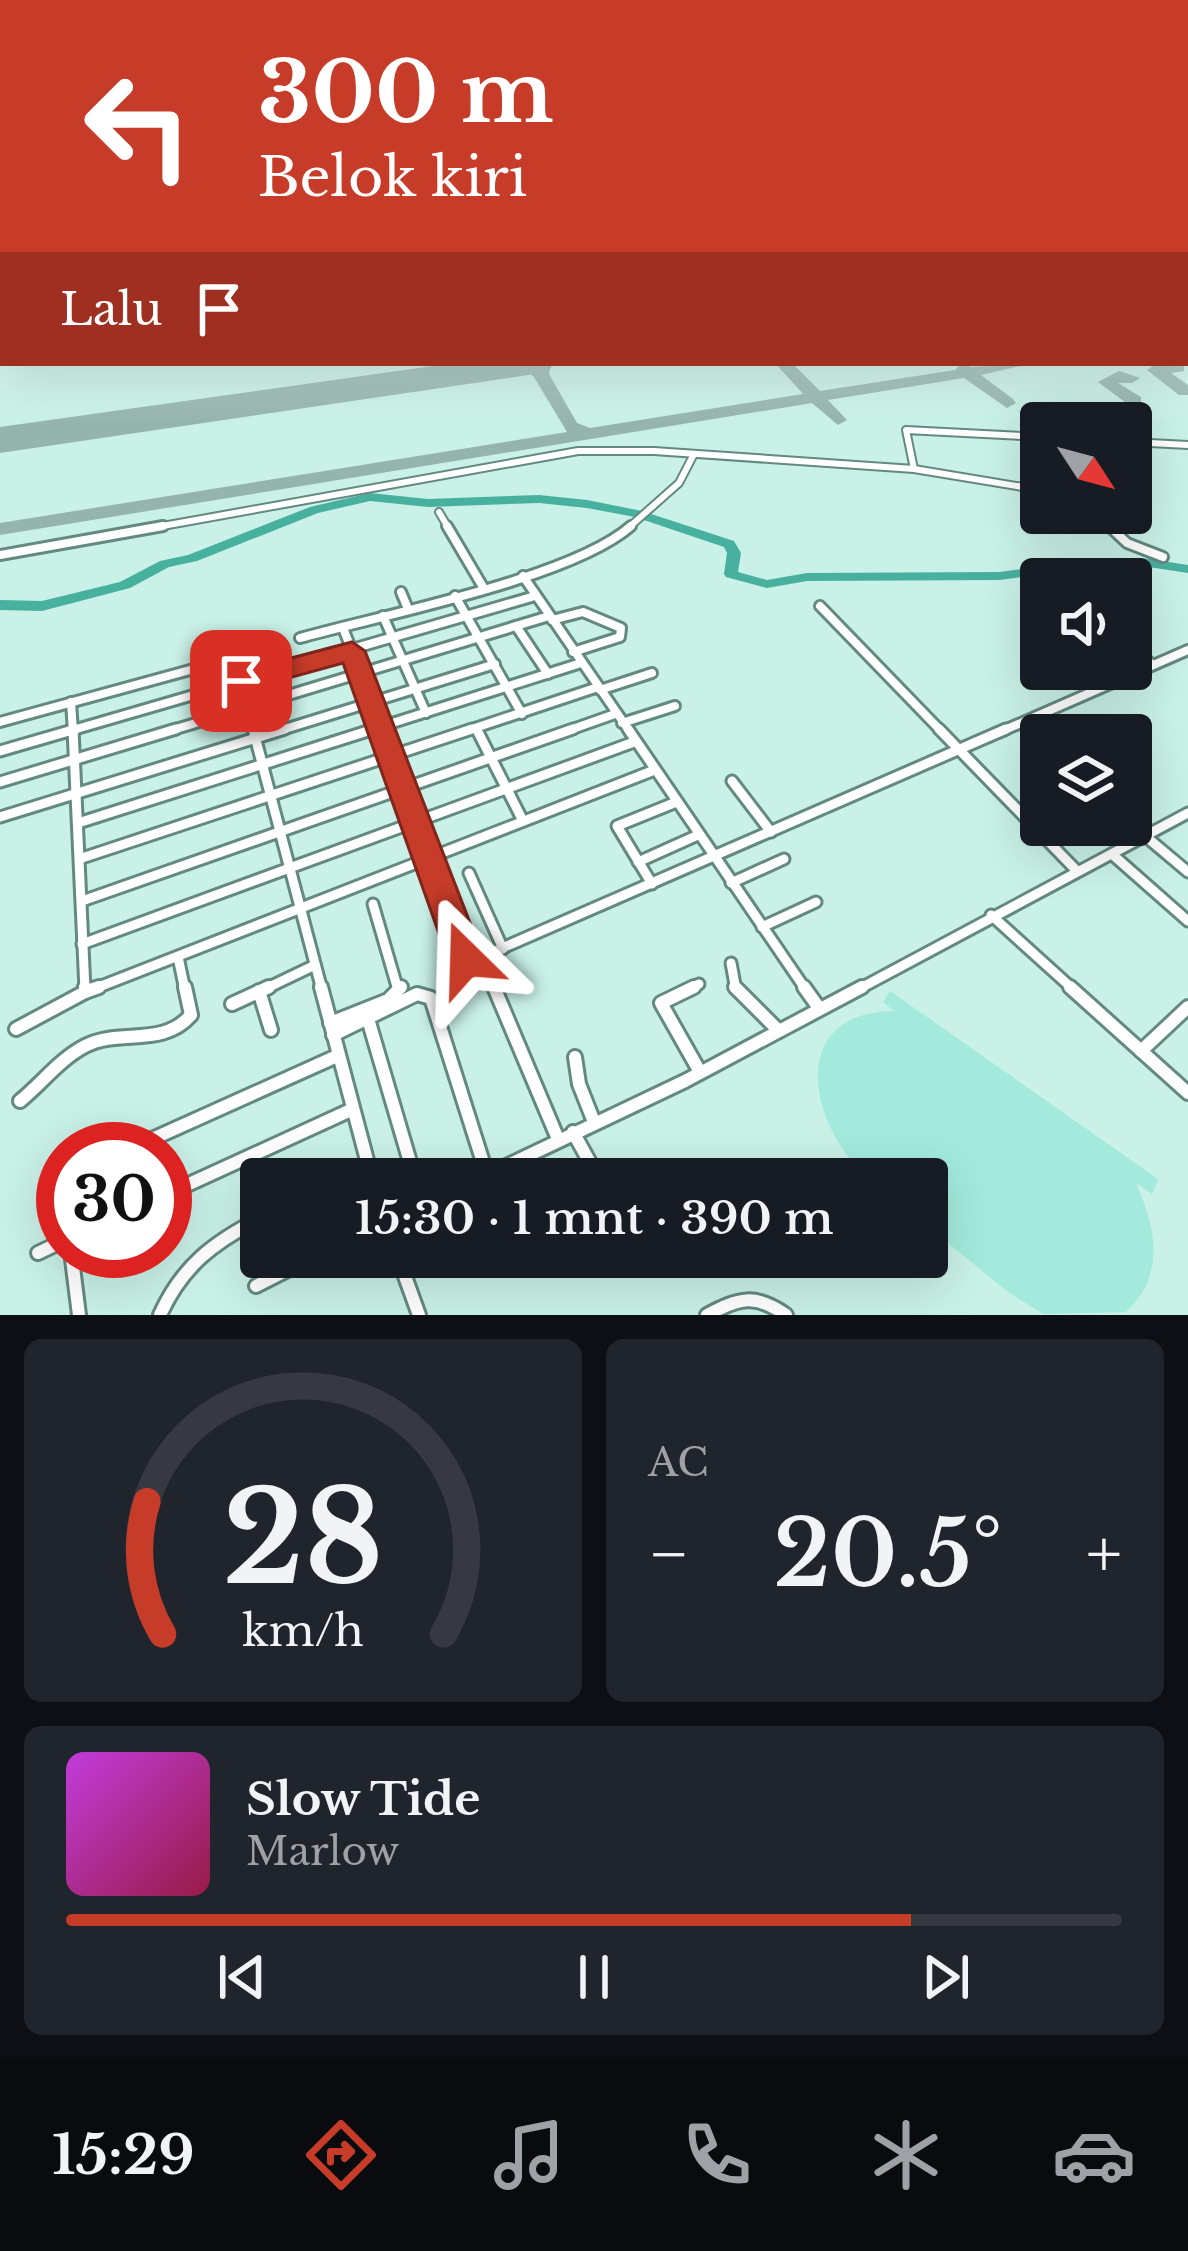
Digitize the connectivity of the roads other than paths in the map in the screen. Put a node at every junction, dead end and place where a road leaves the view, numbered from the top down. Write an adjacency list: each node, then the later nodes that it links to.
1 (1020, 436): 5 (street)
2 (1152, 443): 3 (street)
3 (1188, 446)
4 (694, 454): 5 (street); 9 (street); 11 (street)
5 (914, 469): 6 (street)
6 (1020, 487)
7 (439, 512): 12 (street)
8 (1117, 534): 10 (street)
9 (0, 555)
10 (1163, 557)
11 (523, 576): 12 (street); 15 (street)
12 (483, 587): 14 (street)
13 (401, 592): 17 (street)
14 (454, 595): 17 (street); 19 (street)
15 (535, 596): 19 (street); 20 (street)
16 (820, 606): 53 (street)
17 (408, 609): 18 (street)
18 (383, 616): 22 (street); 24 (street)
19 (466, 617): 24 (street); 25 (street)
20 (550, 618): 21 (street); 28 (street); 28 (street)
21 (516, 626): 25 (street); 35 (street)
22 (343, 628): 23 (street); 27 (street)
23 (300, 638)
24 (392, 639): 27 (street); 29 (street)
25 (479, 639): 29 (street); 31 (street)
26 (1188, 650): 32 (street)
27 (352, 651): 34 (street); 36 (street)
28 (573, 652): 30 (street)
29 (402, 662): 34 (street); 37 (street)
30 (581, 663): 35 (street); 39 (street)
31 (495, 664): 37 (street); 38 (street)
32 (1154, 664): 53 (street)
33 (652, 673): 39 (street)
34 (361, 674): 40 (street); 43 (street)
35 (548, 674): 38 (street)
36 (241, 681): 41 (street); 43 (street); 50 (street)
37 (414, 688): 40 (street); 44 (street)
38 (509, 688): 44 (street); 45 (street)
39 (599, 689): 45 (street); 46 (street)
40 (370, 700): 48 (street); 51 (street)
41 (70, 702): 47 (street); 50 (street)
42 (675, 706): 46 (street)
43 (247, 708): 51 (street); 57 (street)
44 (427, 714): 48 (street)
45 (522, 714): 49 (street)
46 (618, 719): 52 (street); 56 (street)
47 (0, 722)
48 (382, 728): 55 (street); 58 (street)
49 (477, 730): 55 (street); 56 (street)
50 (73, 731): 54 (street); 57 (street)
51 (256, 736): 58 (street); 64 (street)
52 (634, 742): 59 (street); 62 (street)
53 (959, 749): 73 (street); 85 (street)
54 (0, 751)
55 (392, 757): 63 (street); 65 (street)
56 (491, 758): 62 (street); 63 (street)
57 (75, 760): 61 (street); 64 (street)
58 (261, 764): 65 (street); 70 (street)
59 (652, 771): 66 (street); 69 (street)
60 (732, 781): 73 (street)
61 (0, 782)
62 (506, 788): 69 (street); 71 (street)
63 (402, 790): 71 (street); 74 (street)
64 (76, 791): 68 (street); 70 (street)
65 (270, 797): 74 (street); 79 (street)
66 (674, 803): 75 (street); 83 (street)
67 (1186, 816): 72 (street)
68 (0, 817)
69 (523, 819): 80 (street)
70 (78, 823): 79 (street)
71 (414, 823): 80 (street); 84 (street)
72 (1152, 831)
73 (771, 832): 81 (street)
74 (278, 835): 84 (street); 90 (street)
75 (698, 835): 81 (street); 83 (street)
76 (1152, 842): 87 (street)
77 (1125, 846): 78 (street)
78 (1112, 854): 85 (street); 95 (street)
79 (82, 857): 90 (street)
80 (426, 857): 93 (street); 100 (street)
81 (713, 857): 88 (street); 89 (street)
82 (784, 859): 88 (street)
83 (638, 862): 89 (street)
84 (288, 869): 93 (street); 97 (street)
85 (1077, 871): 94 (street)
86 (470, 872): 98 (street)
87 (1188, 872)
88 (731, 883): 96 (street)
89 (652, 884): 98 (street)
90 (82, 901): 97 (street)
91 (816, 902): 96 (street)
92 (373, 904): 111 (street)
93 (298, 908): 99 (street); 102 (street)
94 (992, 915): 108 (street); 114 (street)
95 (1188, 921)
96 (762, 927): 108 (street)
97 (82, 944): 105 (street)
98 (503, 949): 100 (street)
99 (178, 957): 105 (street); 119 (street)
100 (482, 958): 124 (street)
101 (731, 963): 113 (street)
102 (315, 965): 104 (street); 111 (street)
103 (699, 984): 117 (street)
104 (259, 991): 106 (street); 112 (street)
105 (85, 992): 110 (street)
106 (232, 1004)
107 (1188, 1007): 114 (street)
108 (819, 1008): 113 (street)
109 (368, 1019): 111 (street); 126 (street); 127 (street)
110 (16, 1029)
111 (332, 1029): 115 (street)
112 (271, 1030)
113 (778, 1030): 117 (street)
114 (1141, 1052): 118 (street)
115 (337, 1056): 120 (street); 121 (street)
116 (575, 1057): 122 (street)
117 (700, 1072): 122 (street)
118 (1188, 1093)
119 (20, 1101)
120 (352, 1109): 125 (street); 130 (street)
121 (190, 1122)
122 (594, 1122): 123 (street)
123 (573, 1132): 124 (street); 129 (street)
124 (558, 1139): 128 (street)
125 (365, 1158)
126 (409, 1158)
127 (477, 1158)
128 (520, 1158)
129 (587, 1158)
130 (192, 1183)
131 (240, 1229): 137 (street)
132 (75, 1278): 136 (street)
133 (272, 1278): 135 (street)
134 (406, 1278): 138 (street)
135 (256, 1286)
136 (80, 1315)
137 (160, 1315)
138 (419, 1315)
139 (707, 1315): 140 (street)
140 (786, 1315)

